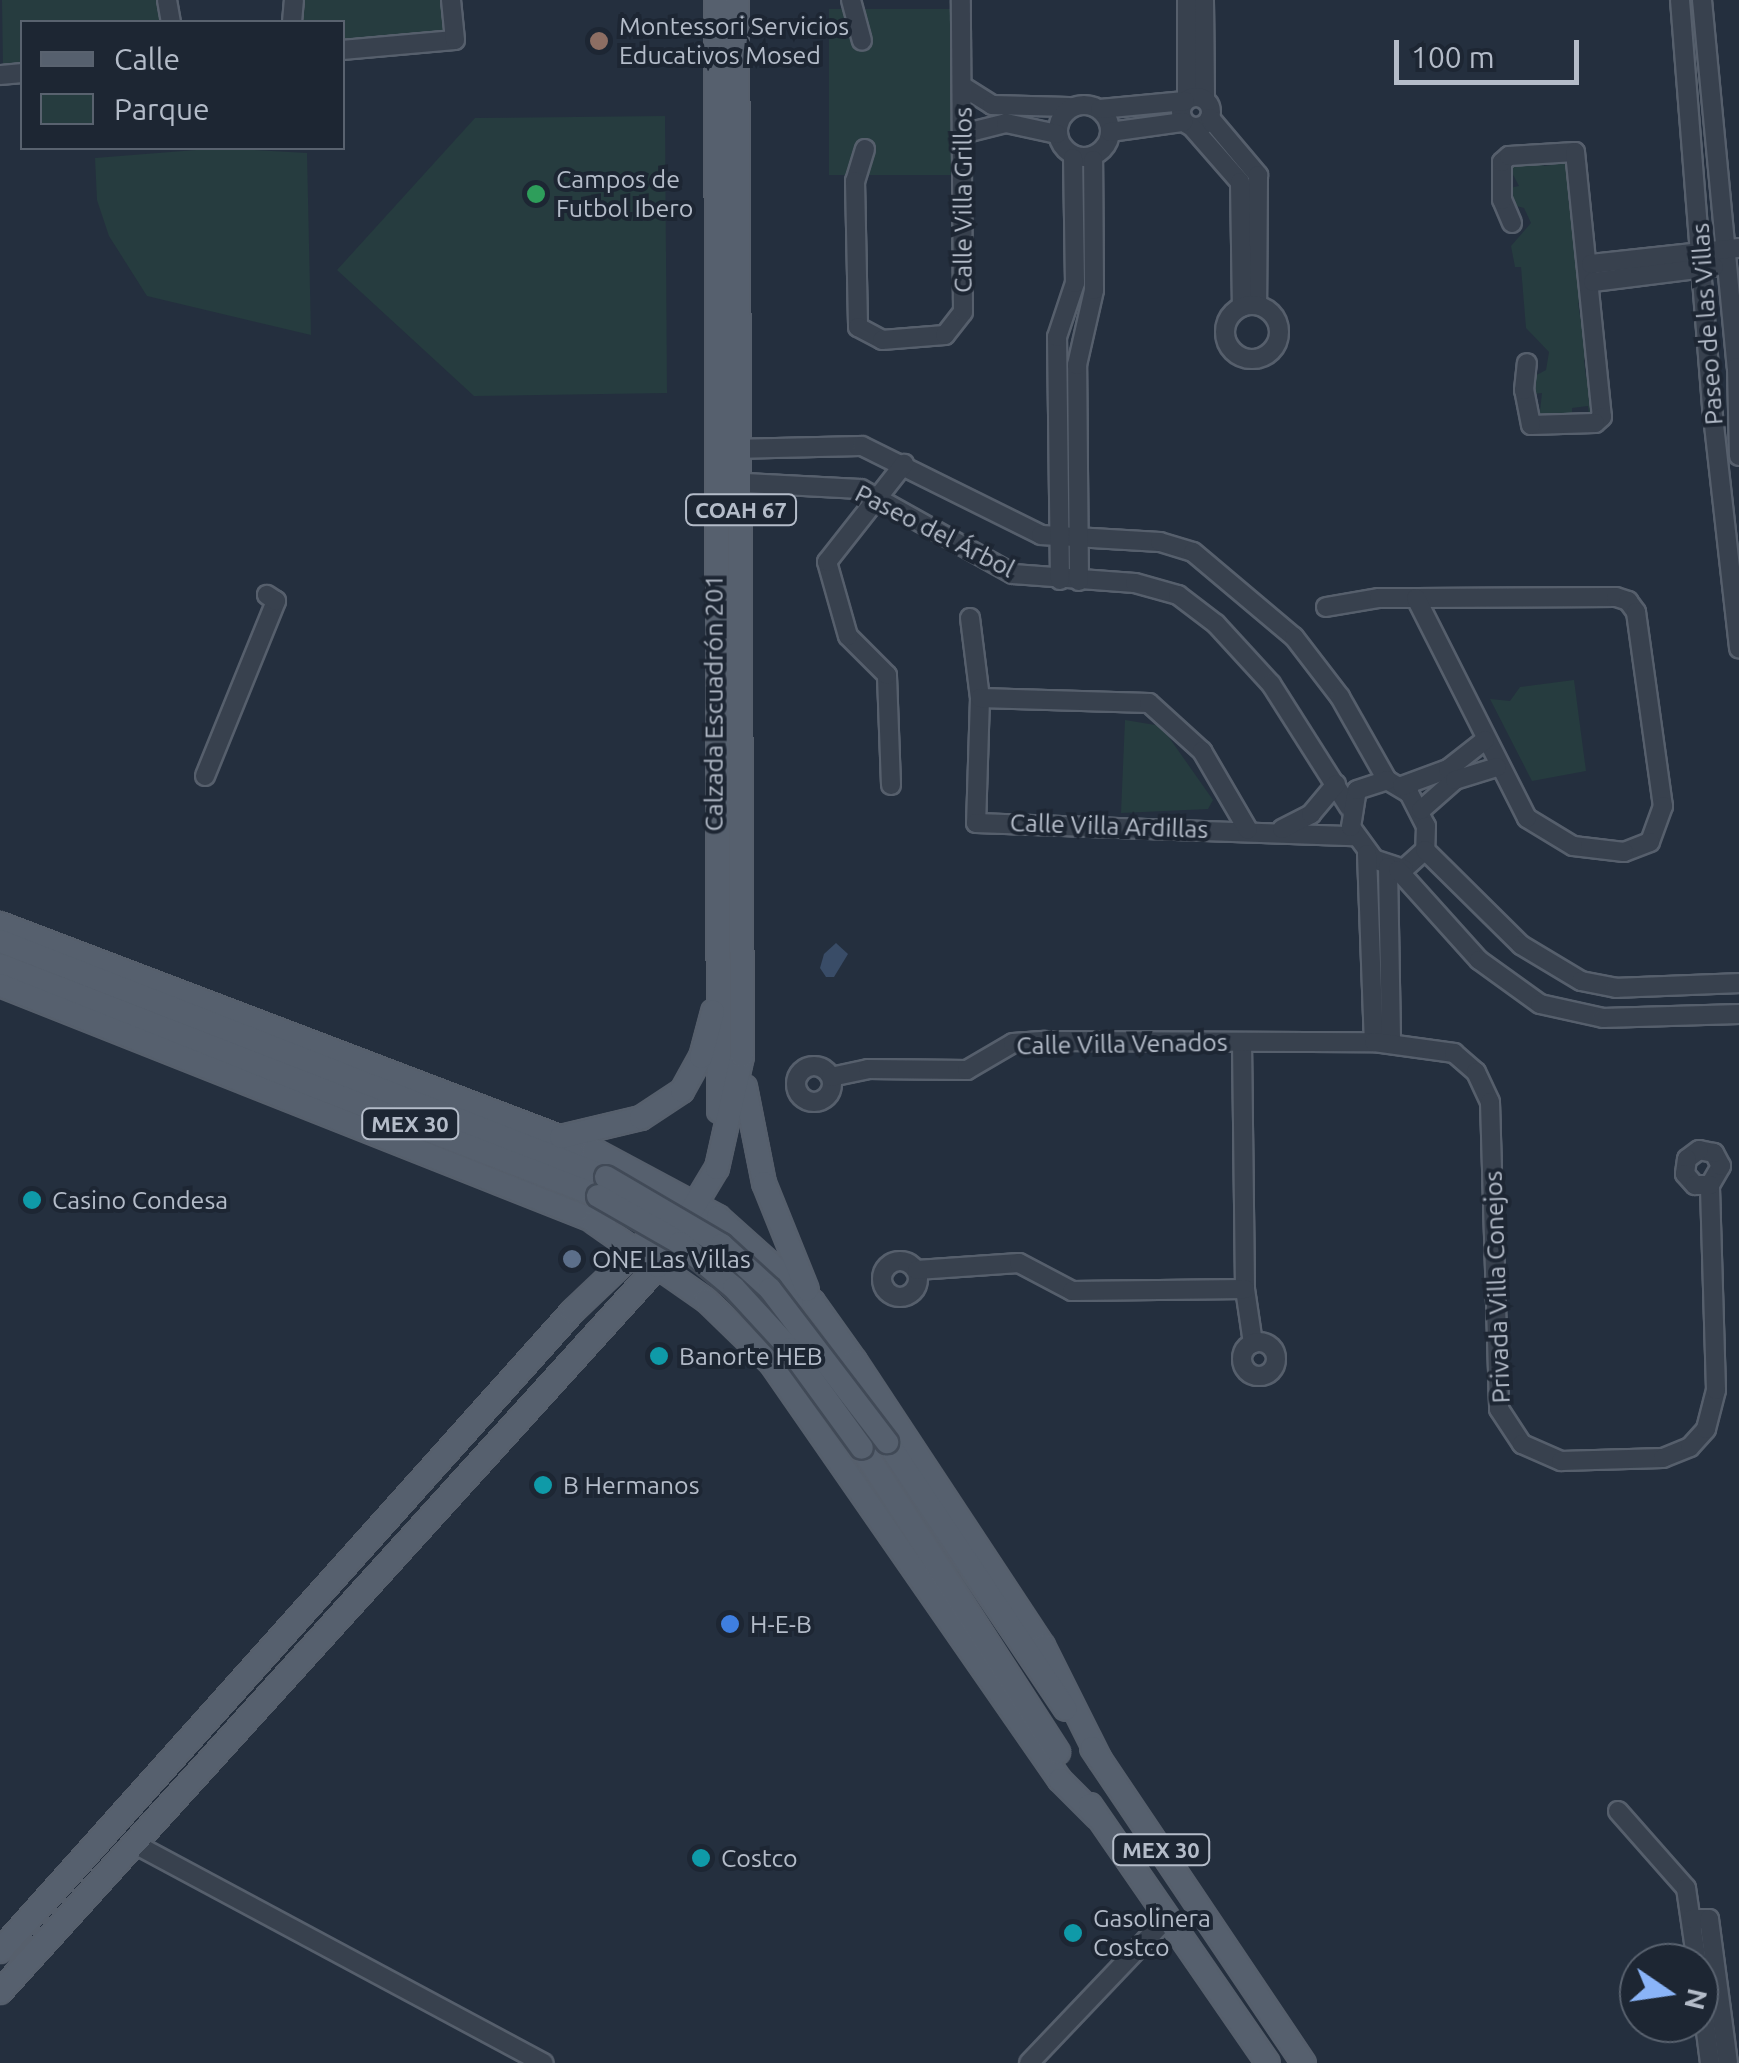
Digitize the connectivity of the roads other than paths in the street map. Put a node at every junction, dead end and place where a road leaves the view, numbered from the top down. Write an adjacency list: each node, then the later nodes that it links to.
1 (451, 0): 11 (street)
2 (716, 0): 29 (main road, Calzada Escuadrón 201 / COAH 67)
3 (738, 0): 28 (main road, Calzada Escuadrón 201 / COAH 67)
4 (852, 0): 10 (street)
5 (961, 0): 12 (street, Calle Villa Grillos)
6 (1187, 0): 13 (street)
7 (1204, 0): 13 (street)
8 (1680, 0): 25 (street, Paseo de las Villas)
9 (1702, 0): 24 (street, Paseo de las Villas)
10 (862, 41)
11 (345, 50)
12 (962, 86): 14 (street); 18 (street, Calle Villa Grillos)
13 (1197, 104): 15 (street); 16 (street); 16 (street); 16 (street)
14 (1069, 106): 15 (street); 19 (street)
15 (1100, 109): 17 (street)
16 (1188, 124): 17 (street)
17 (1110, 132): 22 (street)
18 (962, 134): 19 (street); 20 (street, Calle Villa Grillos)
19 (1056, 134): 21 (street)
20 (865, 149)
21 (1073, 158): 22 (street); 35 (street)
22 (1093, 160): 35 (street)
23 (1512, 223): 26 (street)
24 (1733, 257): 25 (street); 30 (street, Paseo de las Villas)
25 (1703, 259): 26 (street); 41 (street, Paseo de las Villas)
26 (1592, 273): 27 (street)
27 (1527, 362)
28 (740, 447): 29 (street, Paseo del Árbol); 31 (street, Paseo del Árbol); 33 (main road, Calzada Escuadrón 201 / COAH 67)
29 (716, 452): 32 (main road, Calzada Escuadrón 201 / COAH 67)
30 (1739, 456)
31 (904, 464): 34 (street); 35 (street, Paseo del Árbol)
32 (716, 482): 33 (street, Paseo del Árbol); 63 (main road, Calzada Escuadrón 201 / COAH 67)
33 (740, 482): 34 (street, Paseo del Árbol); 69 (main road, Calzada Escuadrón 201 / COAH 67)
34 (881, 500): 36 (street, Paseo del Árbol); 49 (street)
35 (1069, 538): 36 (street); 47 (street, Paseo del Árbol)
36 (1069, 580): 48 (street, Paseo del Árbol)
37 (267, 596): 46 (street)
38 (1416, 598): 39 (street); 43 (street); 44 (street)
39 (1326, 607)
40 (970, 618): 42 (street, Calle Villa Ardillas)
41 (1739, 648)
42 (980, 698): 52 (street, Calle Villa Ardillas); 52 (street, Calle Villa Ardillas)
43 (1484, 740): 44 (street); 45 (street)
44 (1497, 767): 45 (street)
45 (1452, 774): 47 (street); 51 (street)
46 (205, 776)
47 (1395, 783): 50 (street); 51 (street)
48 (1336, 784): 50 (street, Paseo del Árbol); 53 (street)
49 (891, 785)
50 (1350, 806): 54 (street)
51 (1421, 810): 55 (street)
52 (1248, 830): 53 (street, Calle Villa Ardillas)
53 (1277, 831): 54 (street, Calle Villa Ardillas)
54 (1354, 836): 56 (street)
55 (1425, 850): 57 (street); 62 (street)
56 (1367, 854): 57 (street); 61 (street)
57 (1393, 869): 61 (street); 65 (street)
58 (0, 924): 71 (main road)
59 (0, 942): 68 (main road, MEX 30)
60 (0, 965): 68 (main road, MEX 30)
61 (1381, 971): 67 (street)
62 (1739, 983)
63 (720, 984): 71 (main road); 74 (main road, Calzada Escuadrón 201 / COAH 67)
64 (0, 985): 75 (main road)
65 (1739, 1014)
66 (1242, 1042): 67 (street, Calle Villa Venados); 70 (street, Calle Villa Venados); 81 (street, Calle Villa Venados)
67 (1383, 1043): 73 (street, Privada Villa Conejos)
68 (229, 1044): 86 (main road, MEX 30, bridge)
69 (742, 1056): 74 (main road, Calzada Escuadrón 201 / COAH 67); 84 (main road)
70 (830, 1077)
71 (558, 1137): 72 (main road)
72 (640, 1170): 74 (main road); 75 (main road)
73 (1710, 1185)
74 (693, 1200): 76 (main road); 77 (main road, Calzada Escuadrón 201 / COAH 67)
75 (597, 1225): 77 (main road); 79 (main road)
76 (750, 1244): 83 (main road); 84 (main road)
77 (650, 1259): 79 (main road, COAH 67); 80 (main road); 82 (main road, COAH 67)
78 (916, 1270): 81 (street)
79 (606, 1281): 82 (main road); 95 (main road, COAH 67)
80 (682, 1284): 82 (main road); 83 (main road)
81 (1245, 1289): 85 (street, Calle Villa Venados)
82 (633, 1293): 90 (main road, COAH 67)
83 (706, 1300): 89 (main road)
84 (813, 1302): 87 (main road)
85 (1253, 1343)
86 (1008, 1646): 87 (main road, MEX 30); 89 (main road, MEX 30)
87 (1100, 1760): 101 (main road, MEX 30)
88 (1618, 1811): 92 (street)
89 (1097, 1817): 91 (main road, MEX 30)
90 (133, 1843): 96 (main road, COAH 67); 98 (street)
91 (1168, 1918): 99 (street); 100 (main road, MEX 30)
92 (1692, 1919): 93 (street); 94 (street)
93 (1695, 1943)
94 (1709, 1943)
95 (0, 1951)
96 (0, 1992)
97 (1719, 2027): 102 (street)
98 (544, 2063)
99 (1029, 2063)
100 (1268, 2063)
101 (1304, 2063)
102 (1728, 2063)

